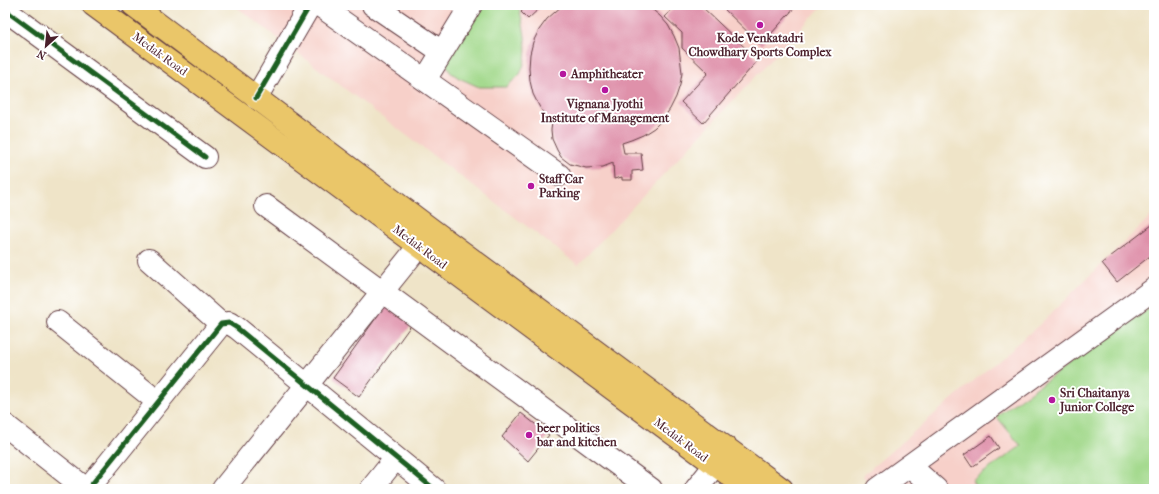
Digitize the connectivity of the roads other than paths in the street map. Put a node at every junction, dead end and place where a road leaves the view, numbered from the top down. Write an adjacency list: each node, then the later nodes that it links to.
1 (93, 5): 14 (main road, Medak Road)
2 (133, 5): 10 (main road, Medak Road)
3 (310, 5): 10 (street)
4 (319, 5): 9 (street)
5 (373, 5): 8 (street)
6 (471, 5): 8 (street)
7 (5, 10): 11 (street)
8 (442, 52): 9 (street)
9 (425, 80): 12 (street)
10 (256, 98): 33 (main road, Medak Road)
11 (205, 157)
12 (559, 175)
13 (266, 206): 17 (street)
14 (418, 246): 17 (street); 24 (main road, Medak Road)
15 (149, 260): 19 (street)
16 (1154, 289): 25 (street)
17 (382, 291): 20 (street); 30 (street)
18 (58, 322): 21 (street)
19 (221, 324): 20 (street); 21 (street)
20 (307, 385): 23 (street); 27 (street)
21 (158, 402): 26 (street)
22 (5, 425): 26 (street)
23 (396, 458): 28 (street); 29 (street)
24 (715, 465): 31 (street); 32 (main road, Medak Road)
25 (910, 466): 34 (street); 35 (street)
26 (87, 489)
27 (223, 489)
28 (372, 489)
29 (434, 489)
30 (651, 489)
31 (696, 489)
32 (748, 489)
33 (782, 489)
34 (877, 489)
35 (936, 489)

